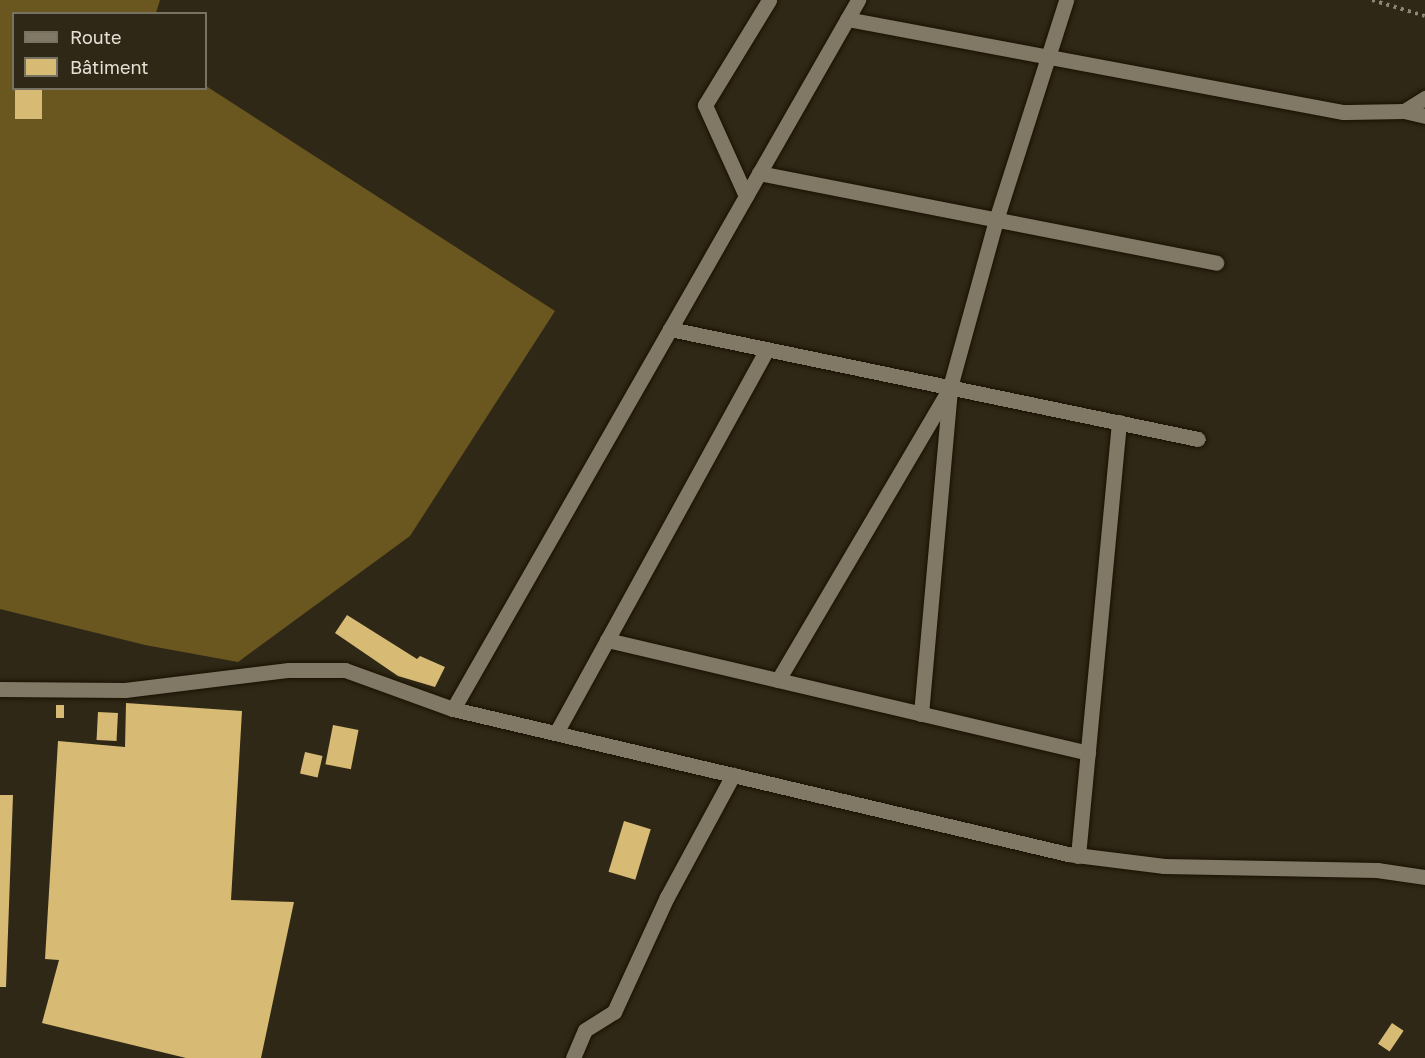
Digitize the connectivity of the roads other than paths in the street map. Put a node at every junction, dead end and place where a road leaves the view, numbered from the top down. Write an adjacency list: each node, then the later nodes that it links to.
1 (769, 0): 10 (street)
2 (858, 0): 4 (street)
3 (1066, 0): 5 (street)
4 (847, 19): 5 (street); 9 (street)
5 (1048, 57): 7 (street); 11 (street)
6 (1425, 98): 7 (street)
7 (1404, 111): 8 (street)
8 (1425, 116)
9 (759, 173): 10 (street); 11 (street)
10 (746, 196): 13 (street)
11 (996, 220): 12 (street); 15 (street)
12 (1216, 263)
13 (670, 329): 14 (street); 21 (street)
14 (767, 349): 15 (street); 18 (street)
15 (950, 387): 16 (street); 19 (street); 22 (street)
16 (1119, 422): 17 (street); 24 (street)
17 (1198, 439)
18 (607, 640): 19 (street); 23 (street)
19 (778, 681): 22 (street)
20 (0, 689): 21 (street)
21 (453, 709): 23 (street)
22 (921, 714): 24 (street)
23 (556, 733): 25 (street)
24 (1088, 753): 26 (street)
25 (733, 775): 26 (street); 28 (street)
26 (1078, 856): 27 (street)
27 (1425, 877)
28 (573, 1058)

